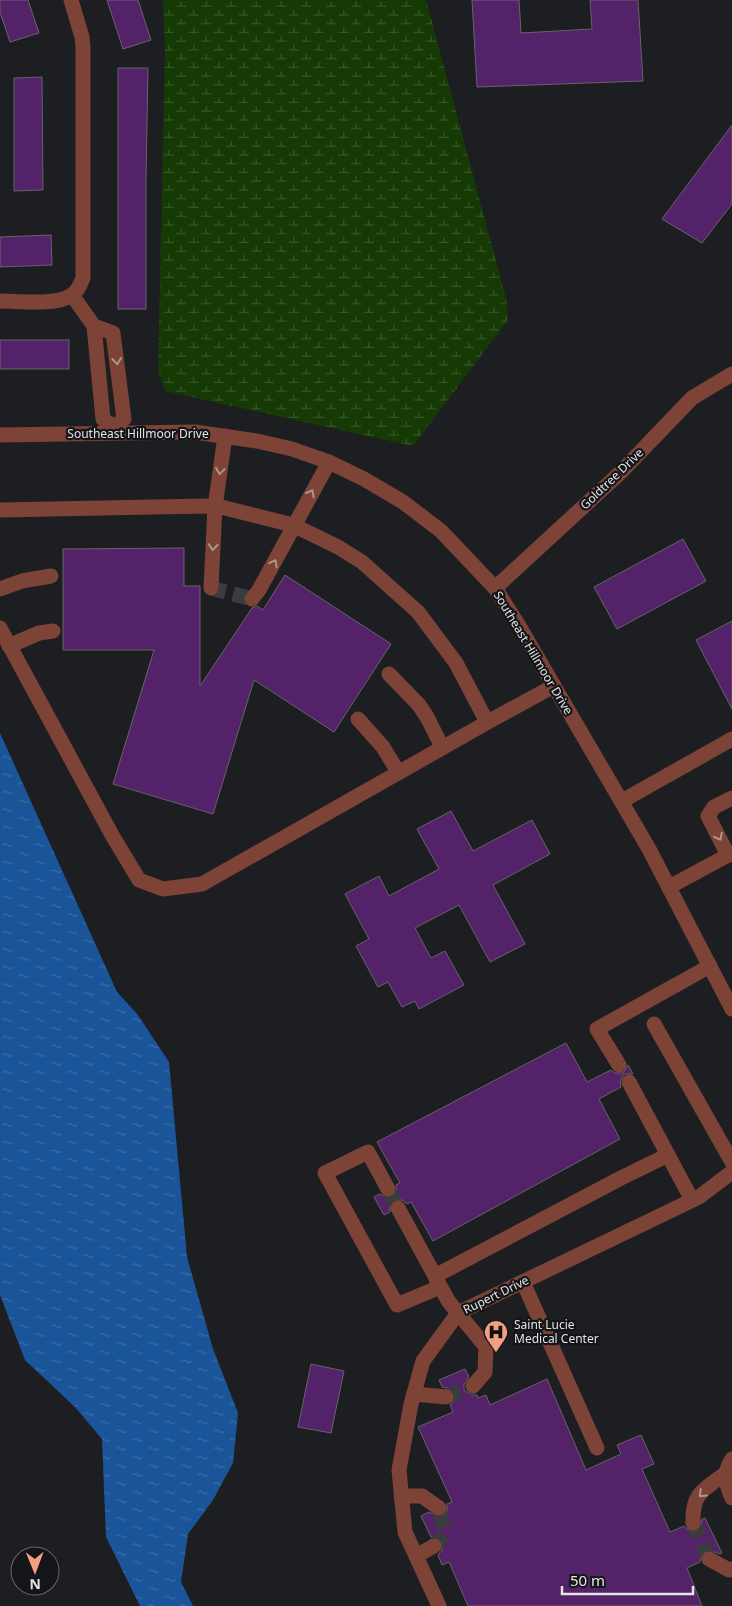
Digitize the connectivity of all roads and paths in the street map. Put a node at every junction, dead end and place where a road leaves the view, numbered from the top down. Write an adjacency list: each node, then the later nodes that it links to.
1 (71, 0): 2 (street)
2 (72, 295): 3 (street); 4 (street)
3 (0, 301)
4 (94, 326): 6 (street); 6 (street, one-way to 6)
5 (732, 374): 15 (street, Goldtree Drive)
6 (114, 430): 7 (street, Southeast Hillmoor Drive); 8 (street, Southeast Hillmoor Drive)
7 (0, 434)
8 (225, 436): 9 (street, Southeast Hillmoor Drive); 10 (street, one-way to 10)
9 (328, 462): 12 (street, one-way to 9); 15 (street, Southeast Hillmoor Drive)
10 (215, 507): 11 (street); 12 (street); 14 (street, one-way to 14)
11 (0, 510)
12 (293, 525): 17 (street, one-way to 12); 24 (street)
13 (50, 576): 16 (street)
14 (212, 588)
15 (495, 588): 22 (street, Southeast Hillmoor Drive)
16 (0, 589)
17 (252, 599)
18 (0, 628): 20 (street)
19 (52, 631): 20 (street)
20 (9, 646): 27 (street)
21 (389, 674): 26 (street)
22 (554, 686): 24 (street); 29 (street, Southeast Hillmoor Drive)
23 (358, 718): 27 (street)
24 (487, 722): 26 (street)
25 (732, 739): 29 (street)
26 (442, 748): 27 (street)
27 (398, 772)
28 (732, 798): 30 (street, one-way to 30)
29 (622, 801): 31 (street, Southeast Hillmoor Drive)
30 (730, 854): 31 (street)
31 (669, 887): 32 (street, Southeast Hillmoor Drive)
32 (710, 966): 33 (street, Southeast Hillmoor Drive); 35 (street)
33 (732, 1009)
34 (654, 1024): 38 (street)
35 (619, 1065)
36 (629, 1082): 37 (street)
37 (668, 1155): 41 (street); 43 (street)
38 (732, 1162)
39 (732, 1172): 41 (street, Rupert Drive)
40 (388, 1190): 43 (street)
41 (692, 1200): 44 (street, Rupert Drive)
42 (398, 1208): 43 (street)
43 (437, 1281): 45 (street)
44 (523, 1282): 45 (street, Rupert Drive); 49 (street)
45 (458, 1313): 46 (street); 47 (street, Rupert Drive)
46 (473, 1386)
47 (414, 1394): 48 (street); 52 (street, Rupert Drive)
48 (446, 1397)
49 (597, 1448)
50 (732, 1459): 51 (street)
51 (726, 1474): 53 (street); 55 (street, one-way to 55)
52 (401, 1496): 54 (street); 57 (street, Rupert Drive)
53 (732, 1498)
54 (439, 1508)
55 (693, 1523)
56 (434, 1546): 57 (street)
57 (416, 1556): 60 (street, Rupert Drive)
58 (709, 1559): 59 (street)
59 (732, 1570)
60 (439, 1606)

